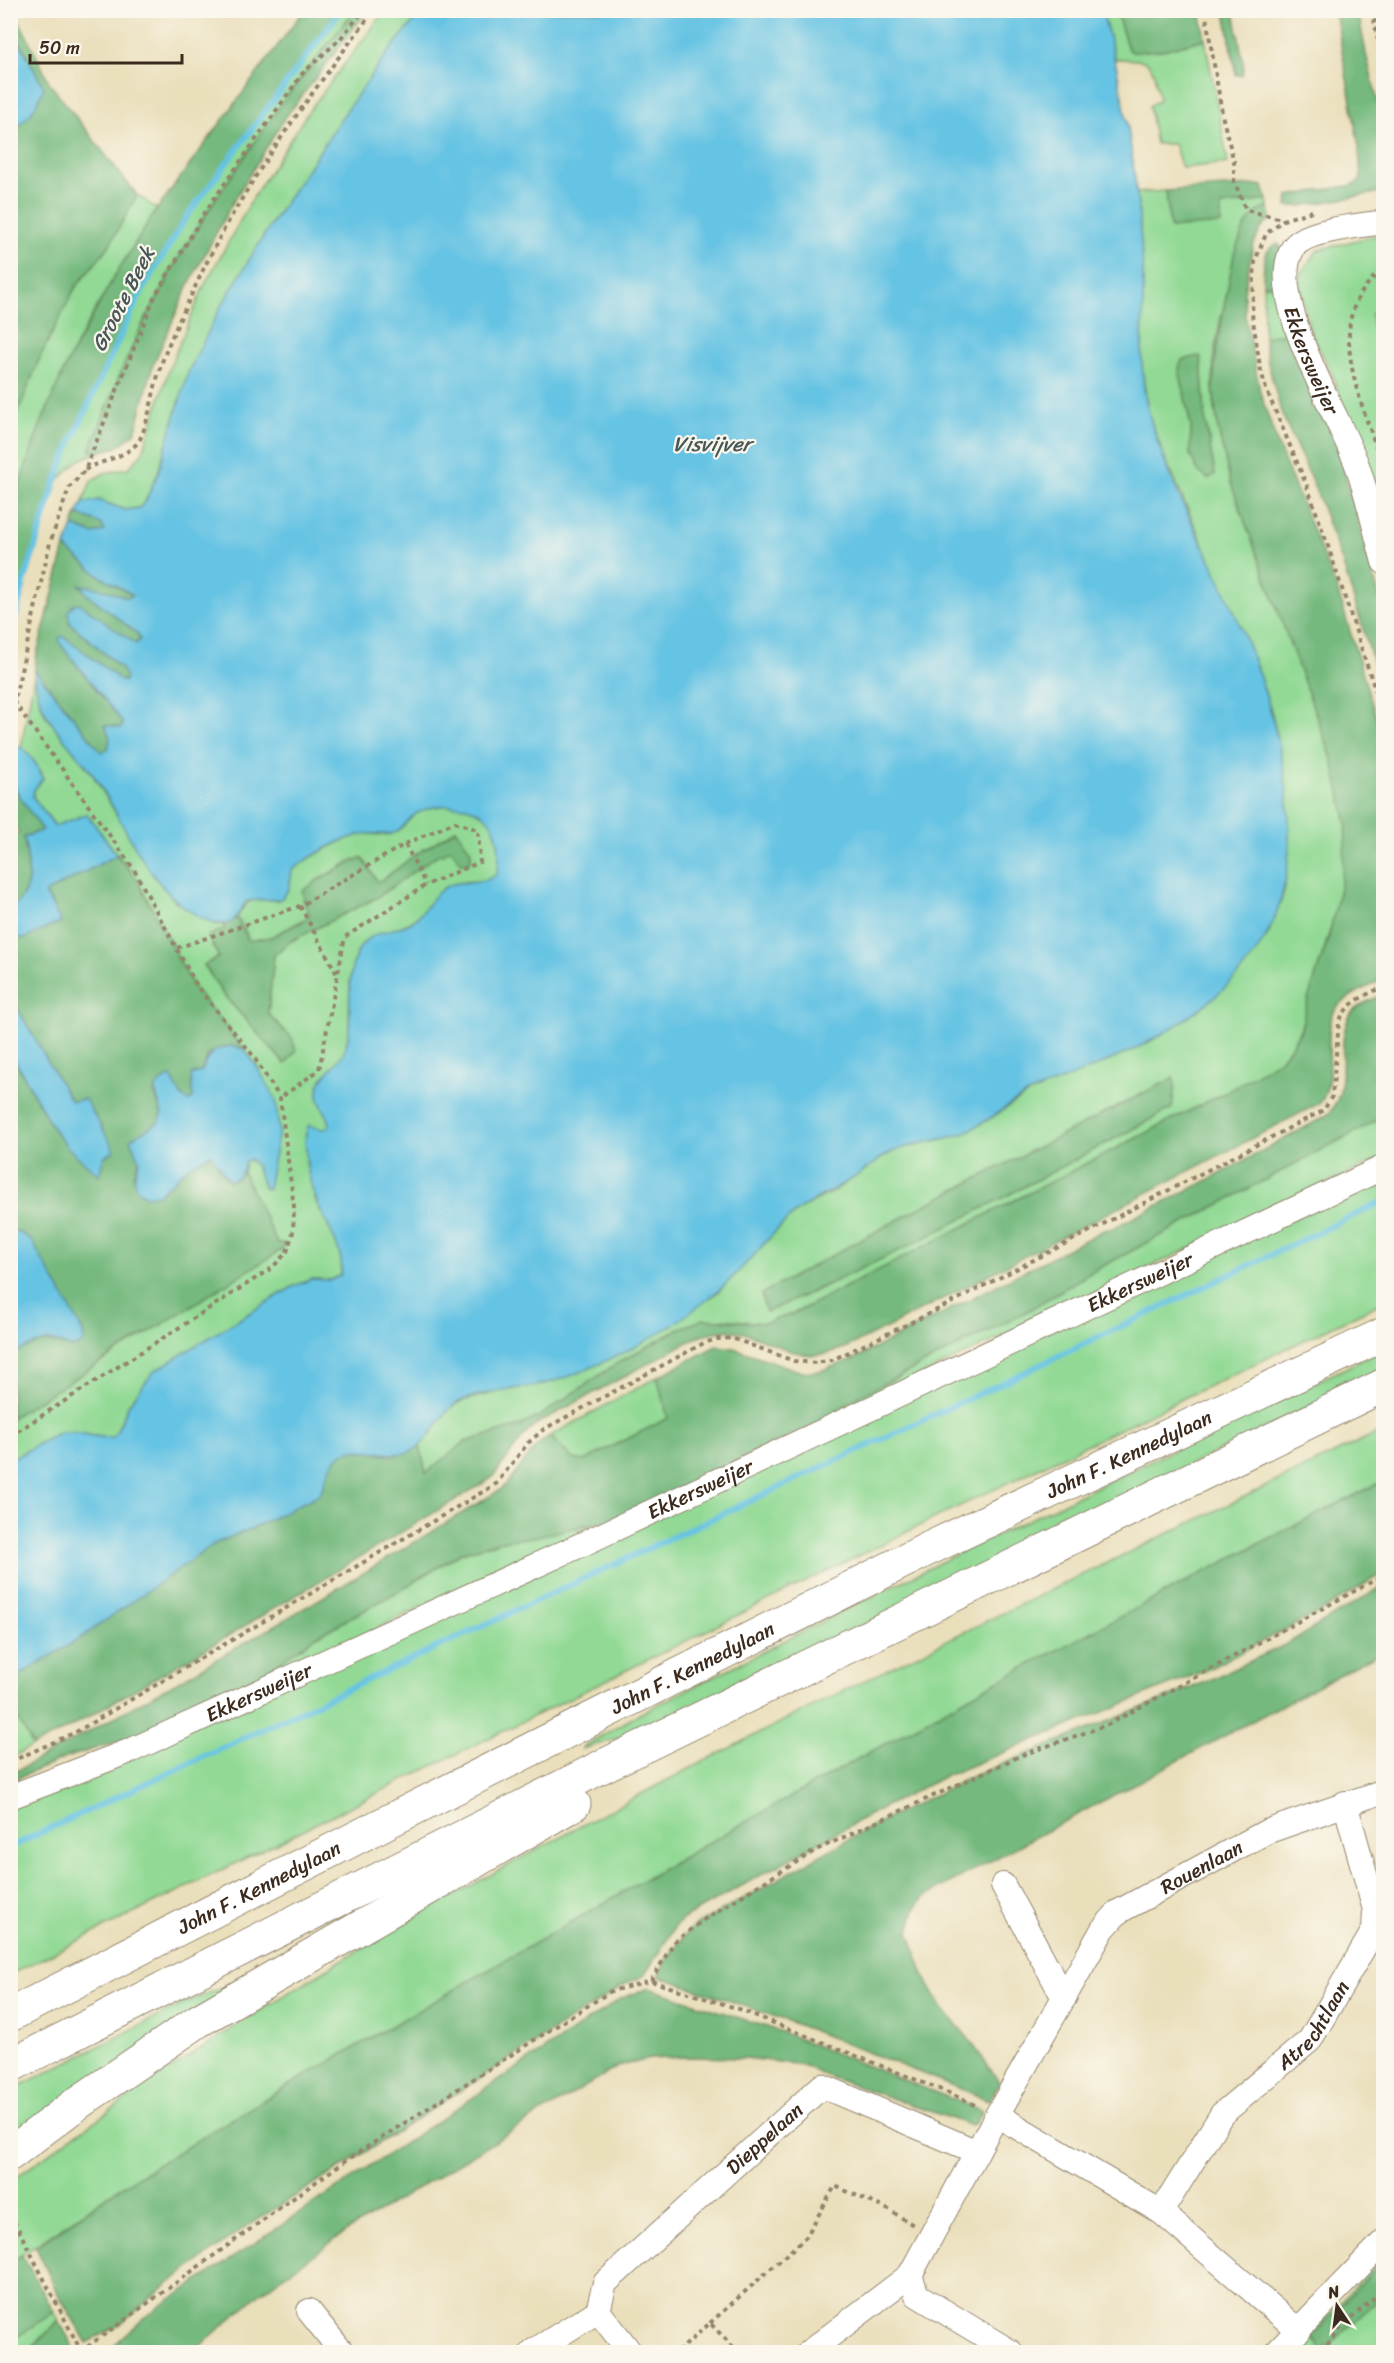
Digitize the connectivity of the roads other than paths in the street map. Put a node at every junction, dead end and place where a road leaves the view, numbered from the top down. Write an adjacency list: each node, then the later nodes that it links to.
1 (1383, 222): 2 (street, Ekkersweijer)
2 (1383, 562)
3 (1383, 1167): 8 (street, Ekkersweijer)
4 (1383, 1334): 12 (highway, John F. Kennedylaan)
5 (1383, 1385): 6 (highway)
6 (852, 1644): 13 (highway); 16 (highway)
7 (1383, 1791): 9 (street, Rouenlaan)
8 (10, 1797)
9 (1345, 1803): 11 (street, Rouenlaan); 17 (street, Atrechtlaan)
10 (1003, 1885): 11 (street)
11 (1064, 1998): 14 (street, Rouenlaan)
12 (10, 2015)
13 (10, 2066)
14 (997, 2115): 15 (street, Rouenlaan); 17 (street)
15 (977, 2152): 19 (street, Rouenlaan); 20 (street, Dieppelaan)
16 (10, 2154)
17 (1161, 2212): 22 (street)
18 (1383, 2241): 22 (street)
19 (910, 2275): 26 (street, Rouenlaan); 27 (street)
20 (598, 2311): 24 (street); 25 (street)
21 (309, 2312): 23 (street)
22 (1299, 2331): 28 (street)
23 (342, 2352)
24 (532, 2352)
25 (630, 2352)
26 (808, 2352)
27 (1011, 2352)
28 (1277, 2352)

